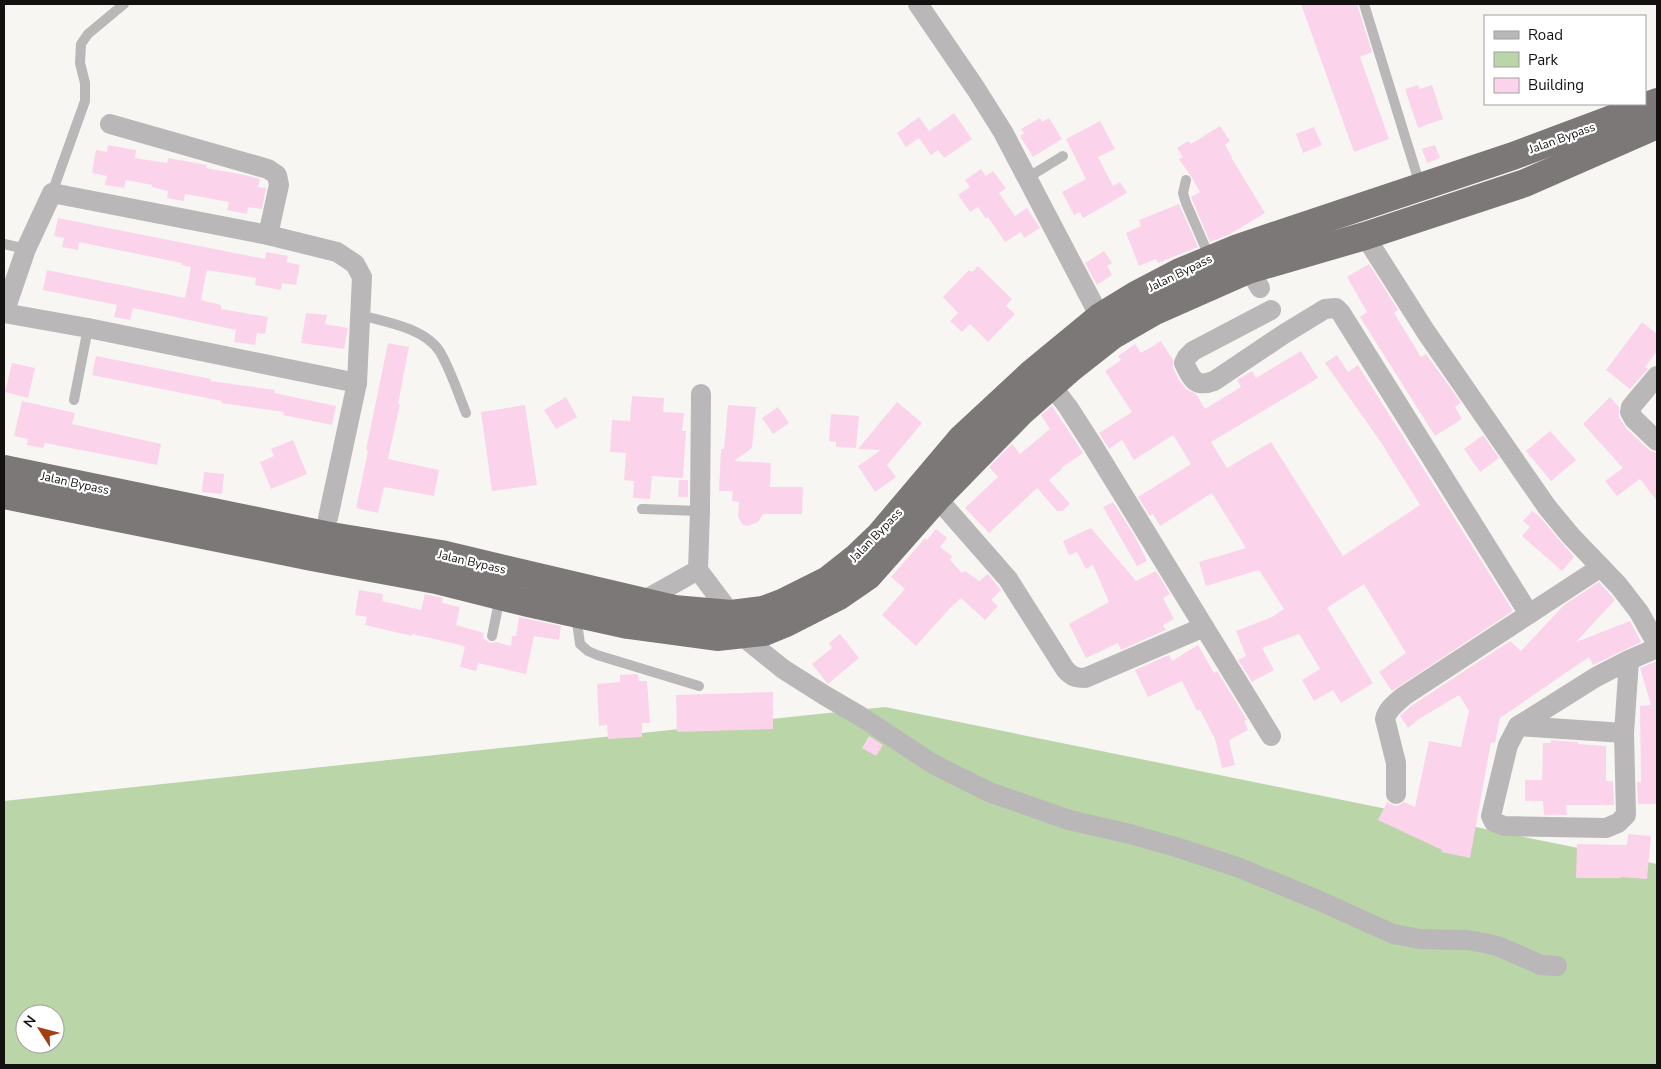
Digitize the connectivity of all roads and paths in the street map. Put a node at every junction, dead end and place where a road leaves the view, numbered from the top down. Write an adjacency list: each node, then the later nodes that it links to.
1 (124, 4): 10 (lane)
2 (918, 4): 7 (street)
3 (1364, 4): 9 (lane)
4 (1652, 116): 9 (highway, Jalan Bypass); 12 (highway, Jalan Bypass)
5 (110, 124): 11 (street)
6 (1063, 156): 7 (lane)
7 (1027, 178): 19 (street)
8 (1186, 180): 15 (lane)
9 (1420, 186): 16 (highway, Jalan Bypass)
10 (52, 193): 11 (street); 14 (street)
11 (268, 235): 18 (street)
12 (1365, 236): 16 (highway, Jalan Bypass); 36 (street)
13 (4, 244): 14 (lane)
14 (26, 249): 17 (street)
15 (1211, 258): 16 (highway, Jalan Bypass); 19 (highway, Jalan Bypass)
16 (1256, 283): 21 (street); 21 (street); 24 (highway, Jalan Bypass)
17 (4, 313): 20 (street)
18 (360, 315): 23 (street); 27 (lane)
19 (1100, 317): 42 (highway, Jalan Bypass)
20 (88, 328): 23 (street); 26 (lane)
21 (1284, 334): 41 (street)
22 (1657, 376): 28 (street)
23 (357, 383): 34 (street)
24 (1051, 385): 31 (highway, Jalan Bypass); 43 (street)
25 (701, 394): 33 (street)
26 (74, 400)
27 (466, 414)
28 (1657, 440)
29 (4, 469): 34 (highway, Jalan Bypass)
30 (4, 494): 35 (highway, Jalan Bypass)
31 (937, 498): 42 (highway, Jalan Bypass); 43 (street)
32 (642, 509): 33 (lane)
33 (700, 511): 37 (street)
34 (326, 526): 35 (highway, Jalan Bypass)
35 (439, 567): 38 (highway, Jalan Bypass); 39 (highway, Jalan Bypass)
36 (1601, 567): 41 (street); 45 (street)
37 (698, 570): 39 (street); 42 (street)
38 (500, 596): 40 (highway, Jalan Bypass); 44 (lane)
39 (641, 602): 42 (highway, Jalan Bypass)
40 (576, 614): 42 (highway, Jalan Bypass); 48 (lane)
41 (1529, 614): 52 (street)
42 (736, 625): 53 (street)
43 (1204, 627): 51 (street)
44 (492, 636)
45 (1657, 644)
46 (1657, 648): 47 (street)
47 (1629, 660): 49 (street); 50 (street)
48 (699, 686)
49 (1518, 726): 50 (street); 50 (street)
50 (1624, 734)
51 (1271, 736)
52 (1396, 794)
53 (1557, 966)

